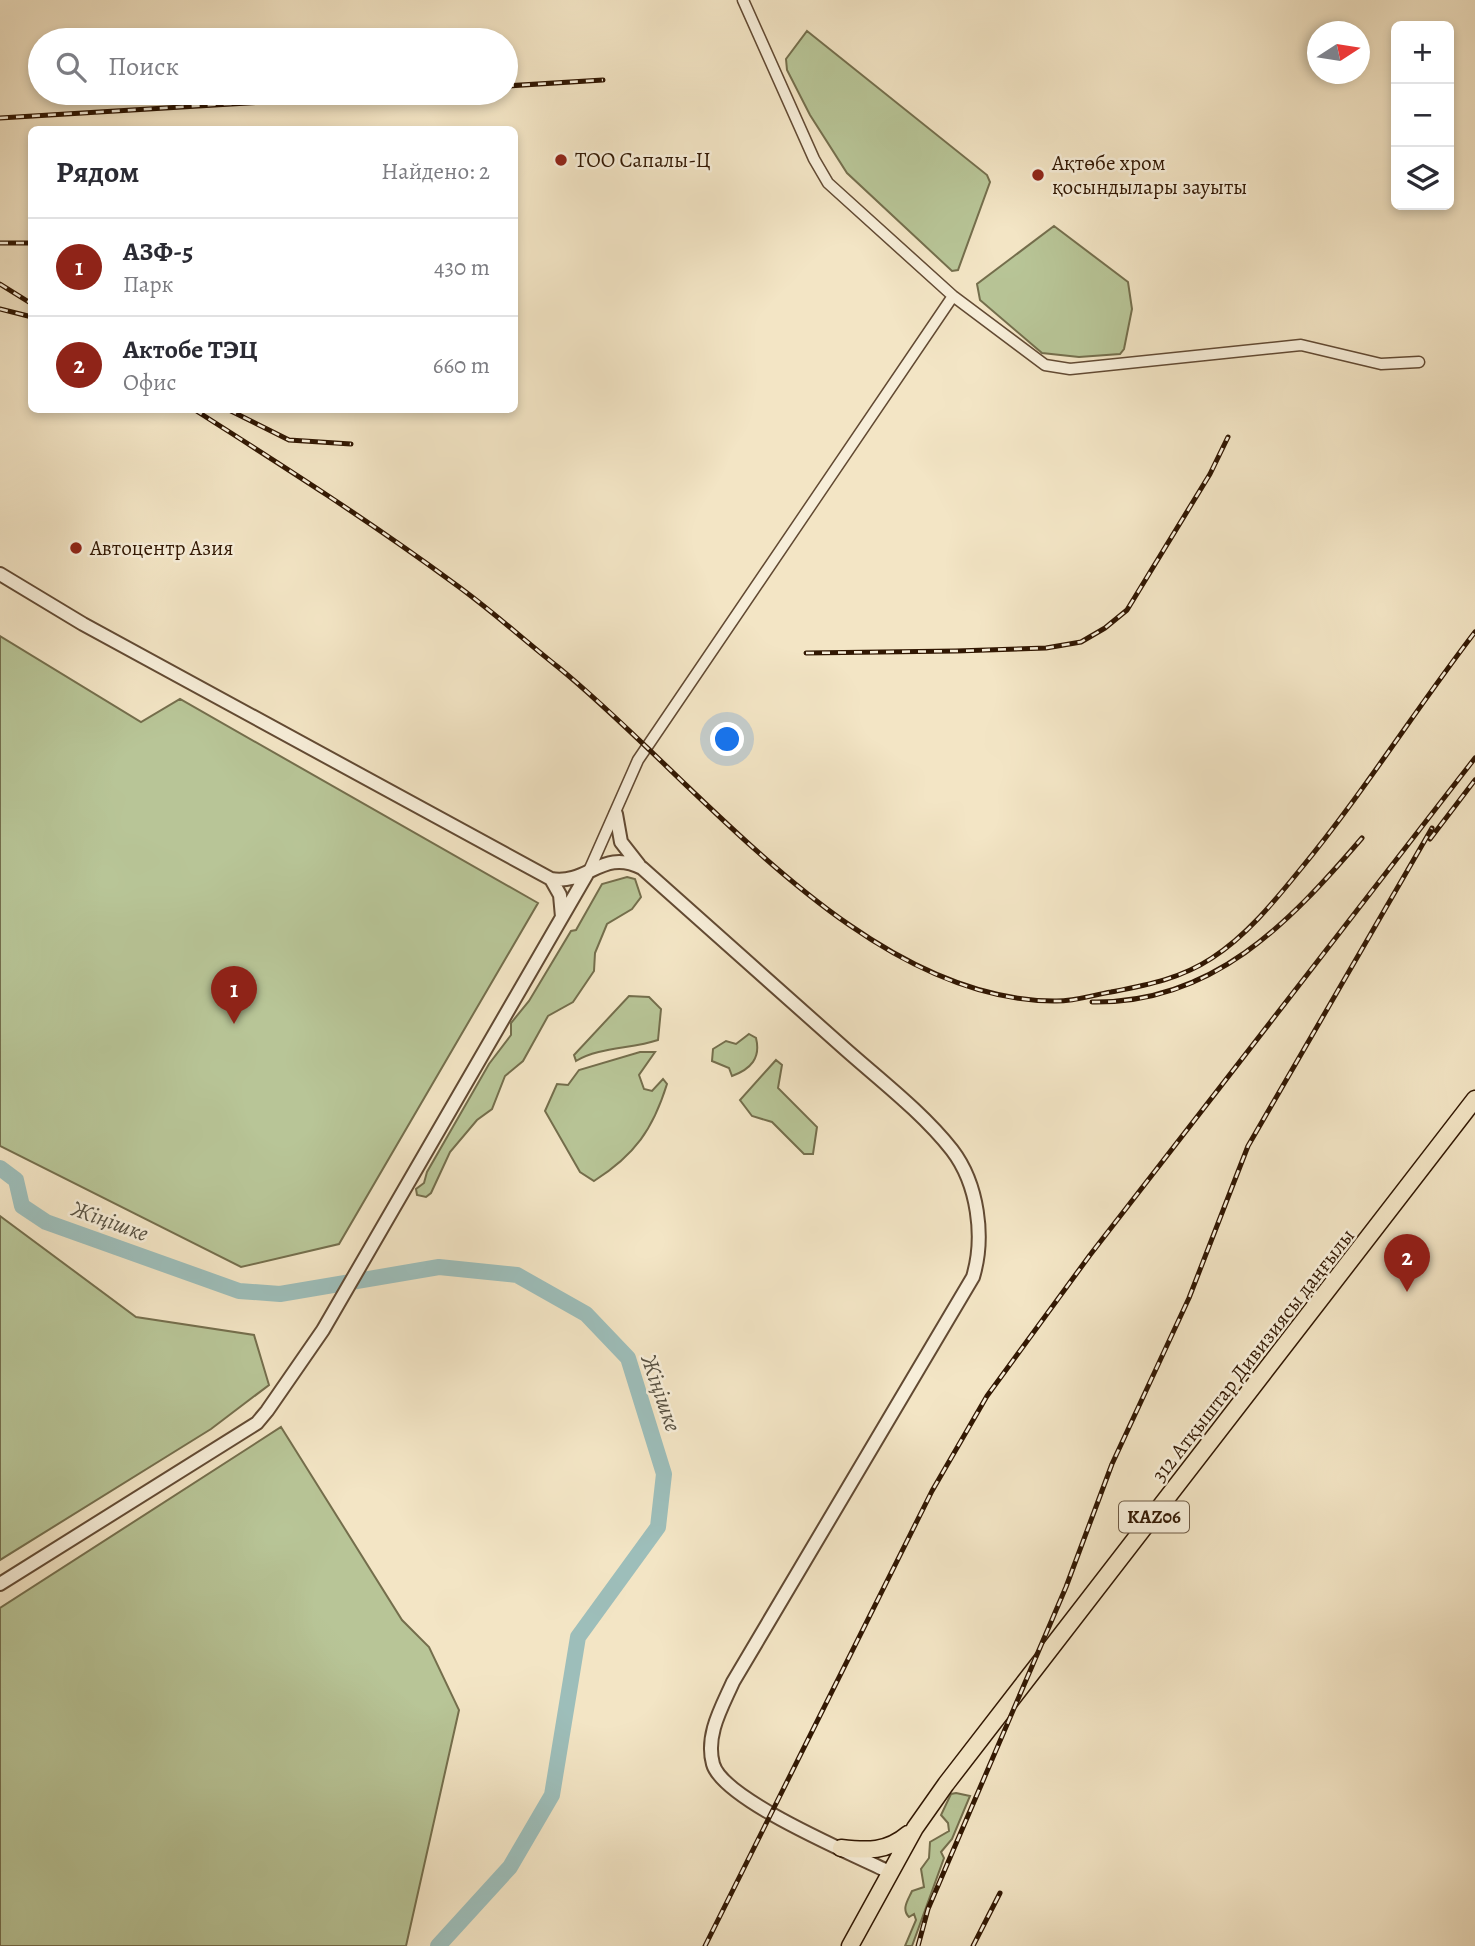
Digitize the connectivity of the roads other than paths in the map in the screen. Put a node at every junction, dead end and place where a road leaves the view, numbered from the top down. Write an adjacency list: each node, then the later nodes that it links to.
1 (743, 0): 2 (street)
2 (953, 296): 3 (street); 5 (street)
3 (1419, 362)
4 (0, 574): 8 (street)
5 (616, 814): 6 (street); 7 (street)
6 (642, 868): 7 (street); 13 (street)
7 (588, 873): 8 (street); 9 (street)
8 (551, 879): 9 (street)
9 (562, 917): 11 (street)
10 (1475, 1099): 12 (highway, 312 Атқыштар Дивизиясы даңғылы / KАZ06)
11 (0, 1584)
12 (915, 1828): 13 (highway); 14 (highway, 312 Атқыштар Дивизиясы даңғылы / KАZ06)
13 (841, 1848): 14 (street)
14 (889, 1872): 15 (highway, 312 Атқыштар Дивизиясы даңғылы / KАZ06)
15 (850, 1946)

